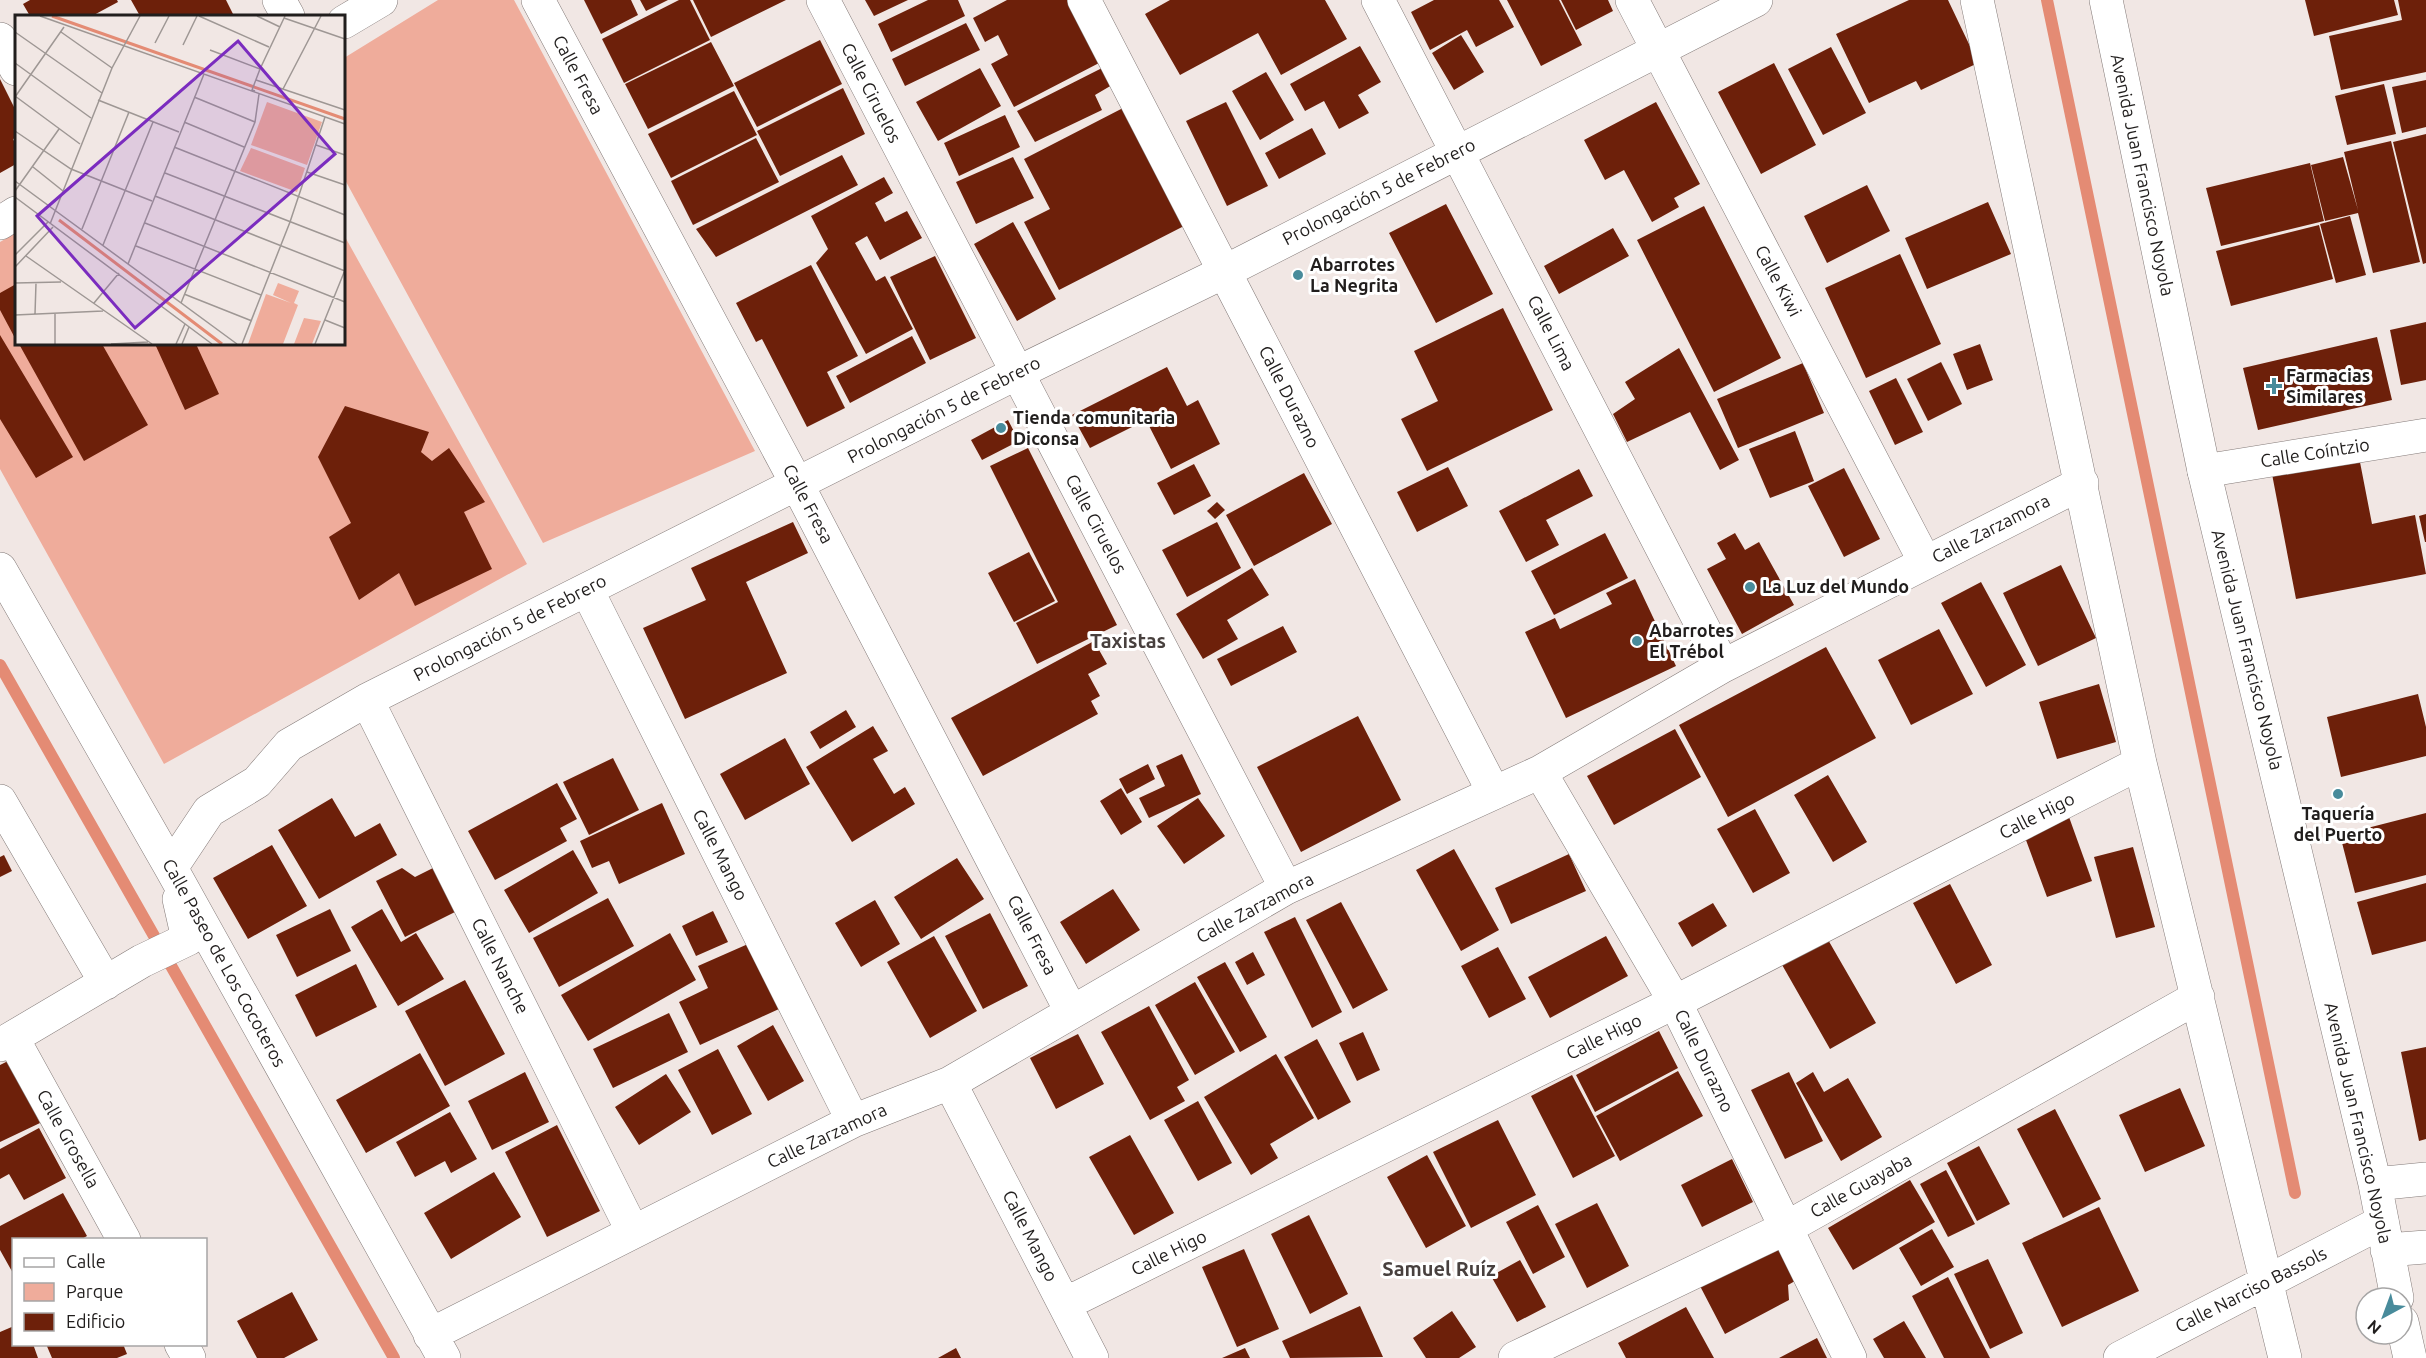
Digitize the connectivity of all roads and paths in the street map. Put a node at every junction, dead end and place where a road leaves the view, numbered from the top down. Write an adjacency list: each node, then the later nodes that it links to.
1 (279, 0): 11 (street)
2 (381, 0): 12 (street)
3 (538, 0): 24 (street, Calle Fresa)
4 (823, 0): 20 (street, Calle Ciruelos)
5 (1084, 0): 19 (street, Calle Durazno)
6 (1378, 0): 16 (street, Calle Lima)
7 (1632, 0): 14 (street, Calle Kiwi)
8 (1756, 0): 14 (street, Prolongación 5 de Febrero)
9 (1977, 0): 23 (street)
10 (2106, 0): 22 (street, Avenida Juan Francisco Noyola)
11 (287, 15)
12 (345, 21)
13 (0, 39): 15 (street)
14 (1658, 50): 16 (street, Prolongación 5 de Febrero); 25 (street, Calle Kiwi)
15 (15, 67)
16 (1457, 151): 19 (street, Prolongación 5 de Febrero); 28 (street, Calle Lima)
17 (15, 214): 18 (street)
18 (0, 223)
19 (1224, 272): 20 (street, Prolongación 5 de Febrero); 32 (street, Calle Durazno)
20 (1017, 373): 24 (street, Prolongación 5 de Febrero); 35 (street, Calle Ciruelos)
21 (2426, 435): 22 (street, Calle Coíntzio)
22 (2204, 471): 44 (street, Avenida Juan Francisco Noyola)
23 (2082, 483): 25 (street, Calle Zarzamora); 30 (street)
24 (797, 484): 27 (street, Prolongación 5 de Febrero); 39 (street, Calle Fresa)
25 (1925, 562): 28 (street, Calle Zarzamora)
26 (0, 569): 34 (street, Calle Paseo de Los Cocoteros)
27 (587, 590): 29 (street, Prolongación 5 de Febrero); 42 (street, Calle Mango)
28 (1723, 666): 31 (street, Calle Zarzamora)
29 (367, 700): 34 (street, Prolongación 5 de Febrero); 46 (street, Calle Nanche)
30 (2140, 763): 37 (street); 38 (street, Calle Higo)
31 (1540, 772): 32 (street, Calle Zarzamora); 38 (street, Calle Durazno)
32 (1494, 793): 35 (street, Calle Zarzamora)
33 (0, 801): 36 (street)
34 (171, 868): 36 (street); 53 (street, Calle Paseo de Los Cocoteros)
35 (1286, 888): 39 (street, Calle Zarzamora)
36 (106, 983): 40 (street)
37 (2198, 998): 45 (street, Calle Guayaba); 50 (street)
38 (1675, 1002): 45 (street, Calle Durazno); 52 (street, Calle Higo)
39 (1071, 1011): 41 (street, Calle Zarzamora)
40 (7, 1042): 48 (street, Calle Grosella)
41 (950, 1083): 42 (street, Calle Zarzamora); 52 (street, Calle Mango)
42 (853, 1121): 46 (street, Calle Zarzamora)
43 (2426, 1179): 44 (street)
44 (2375, 1184): 47 (street, Avenida Juan Francisco Noyola)
45 (1786, 1228): 55 (street, Calle Guayaba); 56 (street, Calle Durazno)
46 (633, 1232): 53 (street, Calle Zarzamora)
47 (2384, 1236): 49 (street); 50 (street, Calle Narciso Bassols); 51 (street, Avenida Juan Francisco Noyola)
48 (123, 1238)
49 (2426, 1247)
50 (2267, 1281): 57 (street, Calle Narciso Bassols); 58 (street)
51 (2394, 1286)
52 (1065, 1304): 54 (street, Calle Mango)
53 (437, 1346)
54 (1092, 1358)
55 (1515, 1358)
56 (1850, 1358)
57 (2120, 1358)
58 (2284, 1358)

